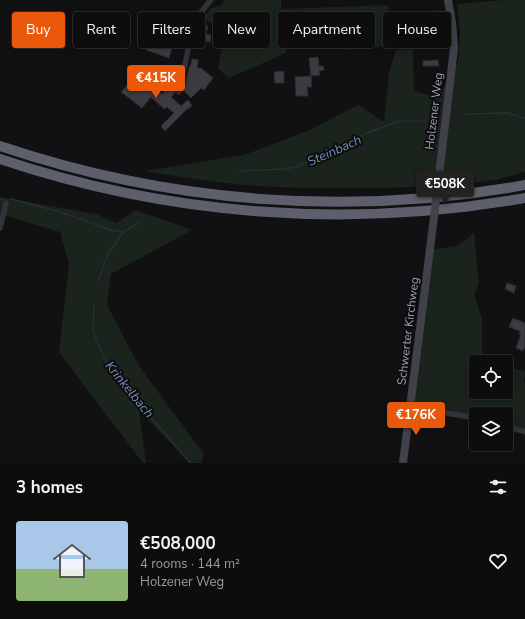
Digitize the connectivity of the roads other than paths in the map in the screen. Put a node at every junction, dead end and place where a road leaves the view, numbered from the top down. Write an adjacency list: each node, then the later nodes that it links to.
1 (212, 0): 3 (street)
2 (448, 0): 9 (main road, Holzener Weg, bridge)
3 (180, 92)
4 (0, 146): 6 (highway)
5 (0, 159): 7 (highway)
6 (525, 185)
7 (525, 198)
8 (6, 203): 10 (street)
9 (433, 225): 11 (main road, Schwerter Kirchweg)
10 (0, 228)
11 (410, 407): 12 (street); 15 (main road, Schwerter Kirchweg)
12 (469, 417)
13 (513, 428): 14 (street)
14 (525, 432)
15 (403, 463)

